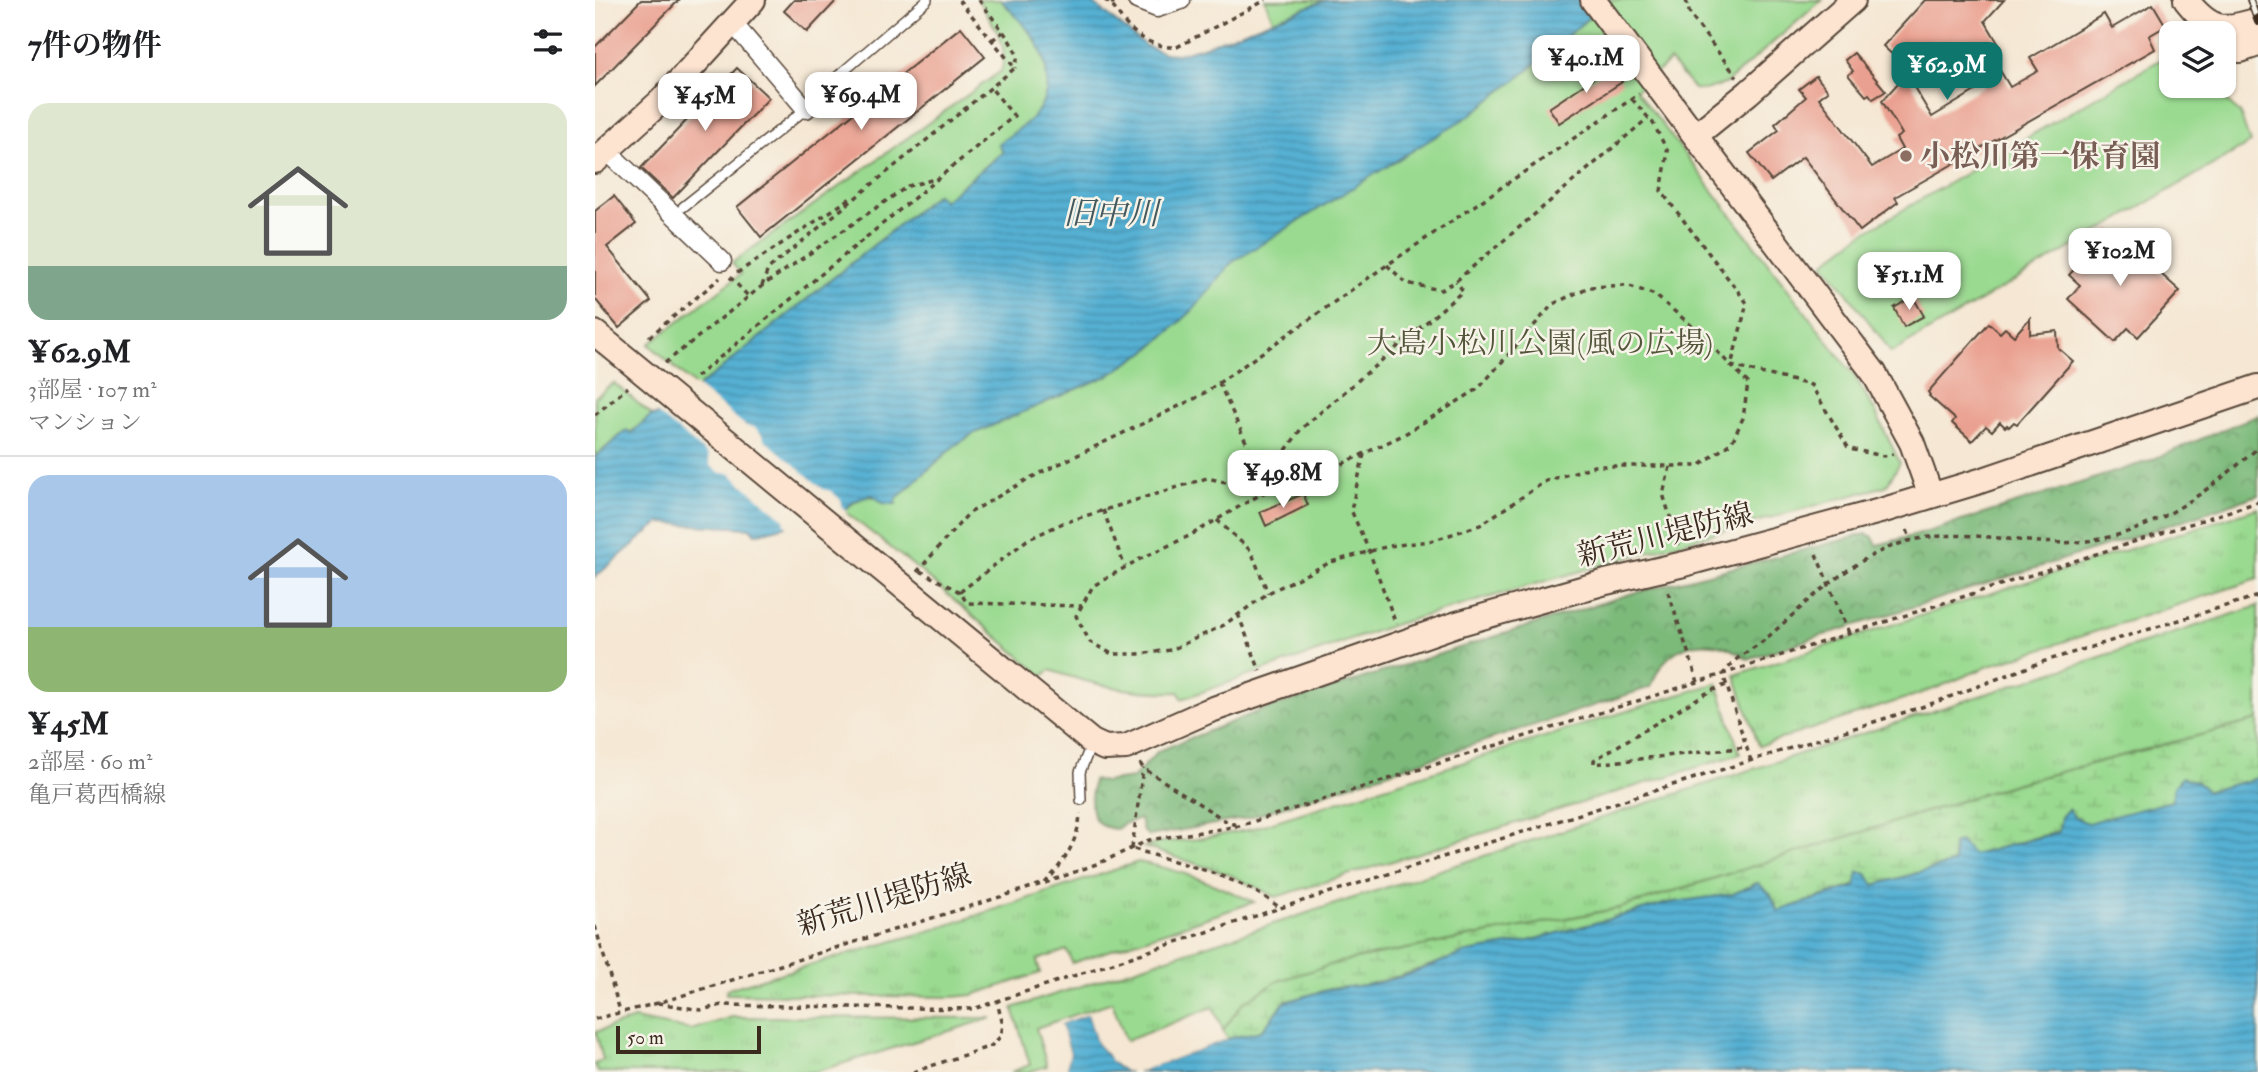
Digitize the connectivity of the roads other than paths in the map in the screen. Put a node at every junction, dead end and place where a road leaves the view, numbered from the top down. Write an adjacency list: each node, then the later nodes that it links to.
1 (753, 0): 10 (street)
2 (927, 0): 13 (lane)
3 (1137, 0): 4 (street)
4 (1181, 0)
5 (1593, 0): 14 (street)
6 (1853, 0): 14 (street)
7 (2186, 0): 8 (street); 9 (street)
8 (2258, 20)
9 (2193, 21)
10 (732, 22): 13 (street); 15 (street)
11 (2258, 44): 12 (street)
12 (2236, 50)
13 (806, 109): 16 (lane)
14 (1696, 135): 20 (street)
15 (601, 156): 17 (street)
16 (683, 207)
17 (722, 261)
18 (595, 333): 21 (street)
19 (2258, 387): 20 (street, 新荒川堤防線)
20 (1931, 496): 21 (street, 新荒川堤防線)
21 (1092, 742): 22 (lane)
22 (1081, 800)

